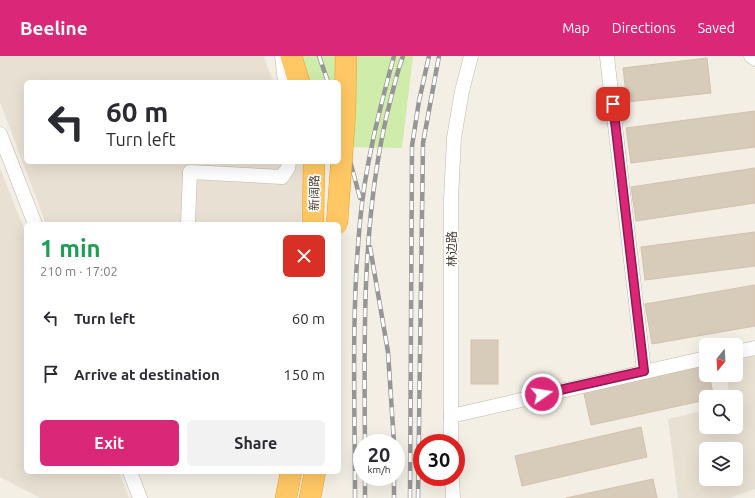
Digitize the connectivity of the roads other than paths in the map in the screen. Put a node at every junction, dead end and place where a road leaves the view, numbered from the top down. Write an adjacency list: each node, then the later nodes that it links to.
1 (282, 56): 8 (street)
2 (291, 56): 9 (highway)
3 (346, 56): 16 (highway, 新阔路, bridge)
4 (471, 56): 21 (street, 林边路)
5 (751, 56): 7 (street)
6 (608, 57): 20 (street)
7 (755, 59)
8 (285, 80)
9 (298, 80)
10 (0, 134): 13 (street)
11 (289, 164): 14 (street)
12 (314, 171): 15 (highway, 新阔路)
13 (34, 222)
14 (188, 222)
15 (313, 222)
16 (337, 222)
17 (755, 348): 18 (street)
18 (743, 351)
19 (699, 359): 20 (street)
20 (644, 371): 21 (street)
21 (451, 416): 22 (street, 林边路)
22 (451, 434)
23 (131, 474): 27 (street)
24 (290, 474): 28 (highway)
25 (315, 474): 29 (highway)
26 (452, 486): 30 (street)
27 (140, 498)
28 (286, 498)
29 (310, 498)
30 (453, 498)

